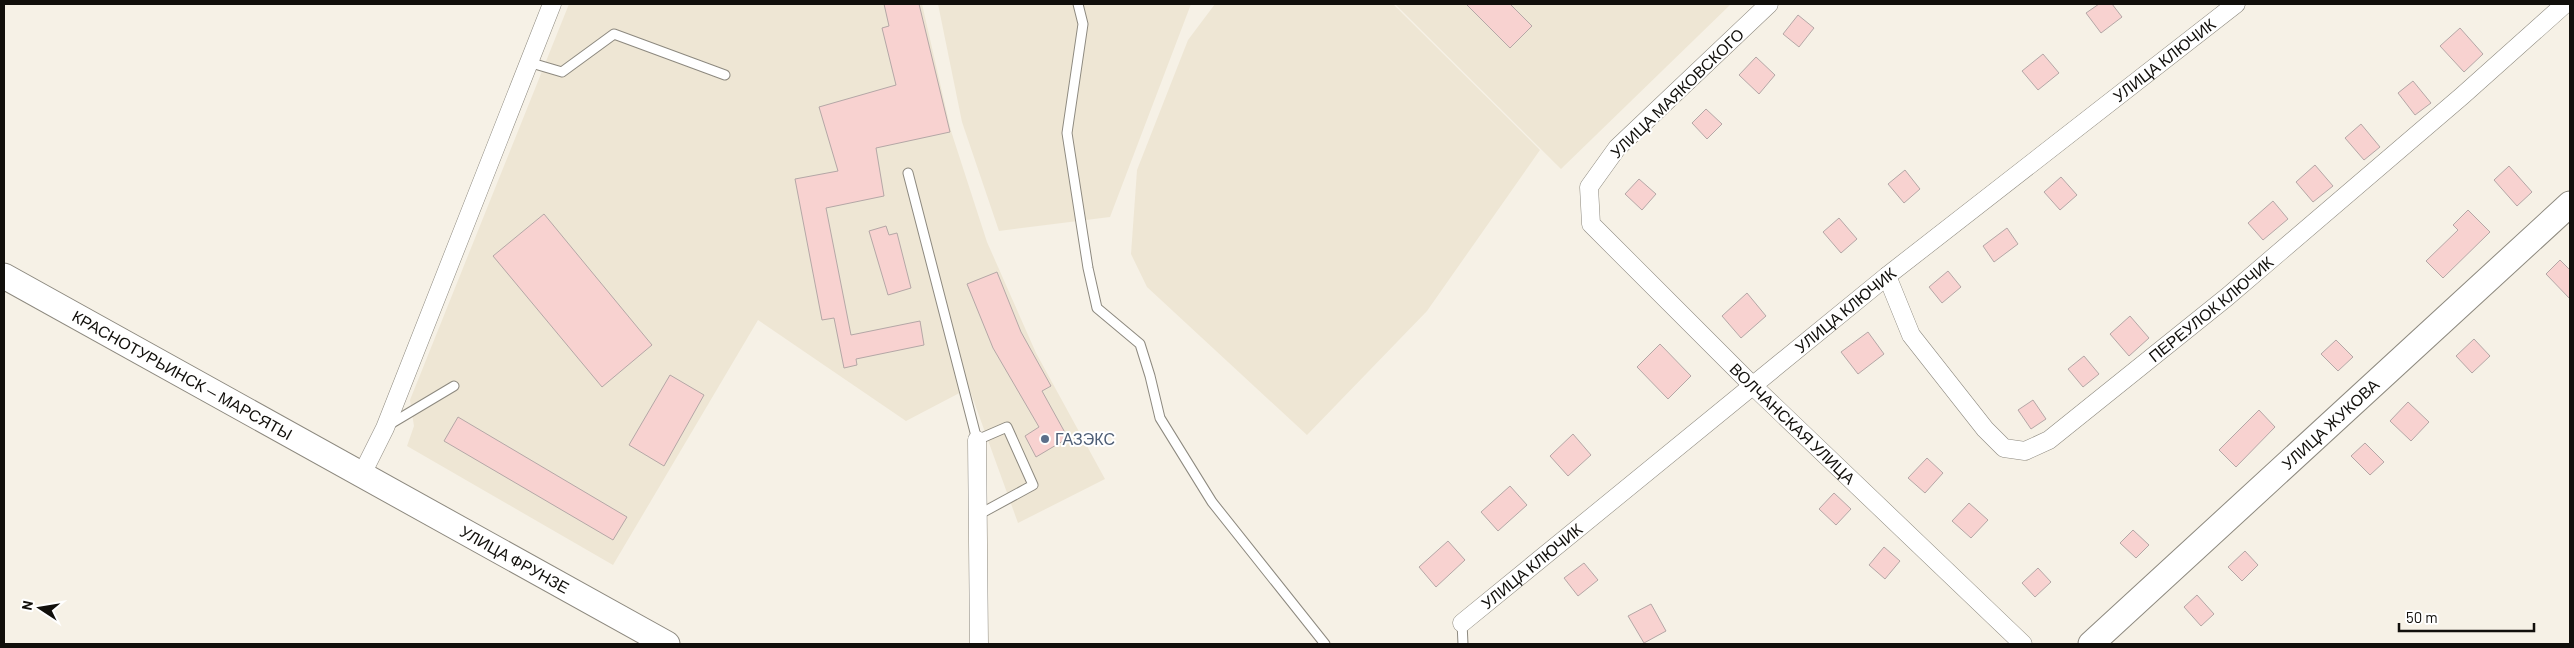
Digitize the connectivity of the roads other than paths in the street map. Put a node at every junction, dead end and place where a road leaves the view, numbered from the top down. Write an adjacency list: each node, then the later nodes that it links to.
1 (552, 4): 6 (street)
2 (1078, 4): 22 (lane)
3 (1769, 4): 9 (street, УЛИЦА МАЯКОВСКОГО)
4 (2236, 4): 12 (street, УЛИЦА КЛЮЧИК)
5 (2566, 4): 12 (street, ПЕРЕУЛОК КЛЮЧИК)
6 (528, 62): 7 (lane); 15 (street)
7 (725, 75)
8 (908, 173): 16 (lane)
9 (1589, 187): 13 (street, ВОЛЧАНСКАЯ УЛИЦА)
10 (2570, 204): 25 (street, УЛИЦА ЖУКОВА)
11 (4, 276): 17 (street, КРАСНОТУРЬИНСК — МАРСЯТЫ)
12 (1886, 276): 13 (street, УЛИЦА КЛЮЧИК)
13 (1752, 384): 19 (street, УЛИЦА КЛЮЧИК); 24 (street, ВОЛЧАНСКАЯ УЛИЦА)
14 (454, 386): 15 (lane)
15 (385, 428): 17 (street)
16 (977, 440): 18 (street); 18 (lane)
17 (362, 474): 20 (street, УЛИЦА ФРУНЗЕ)
18 (978, 515): 21 (street)
19 (1462, 623): 23 (lane)
20 (667, 644)
21 (979, 644)
22 (1325, 644)
23 (1463, 644)
24 (2023, 644)
25 (2091, 644)

